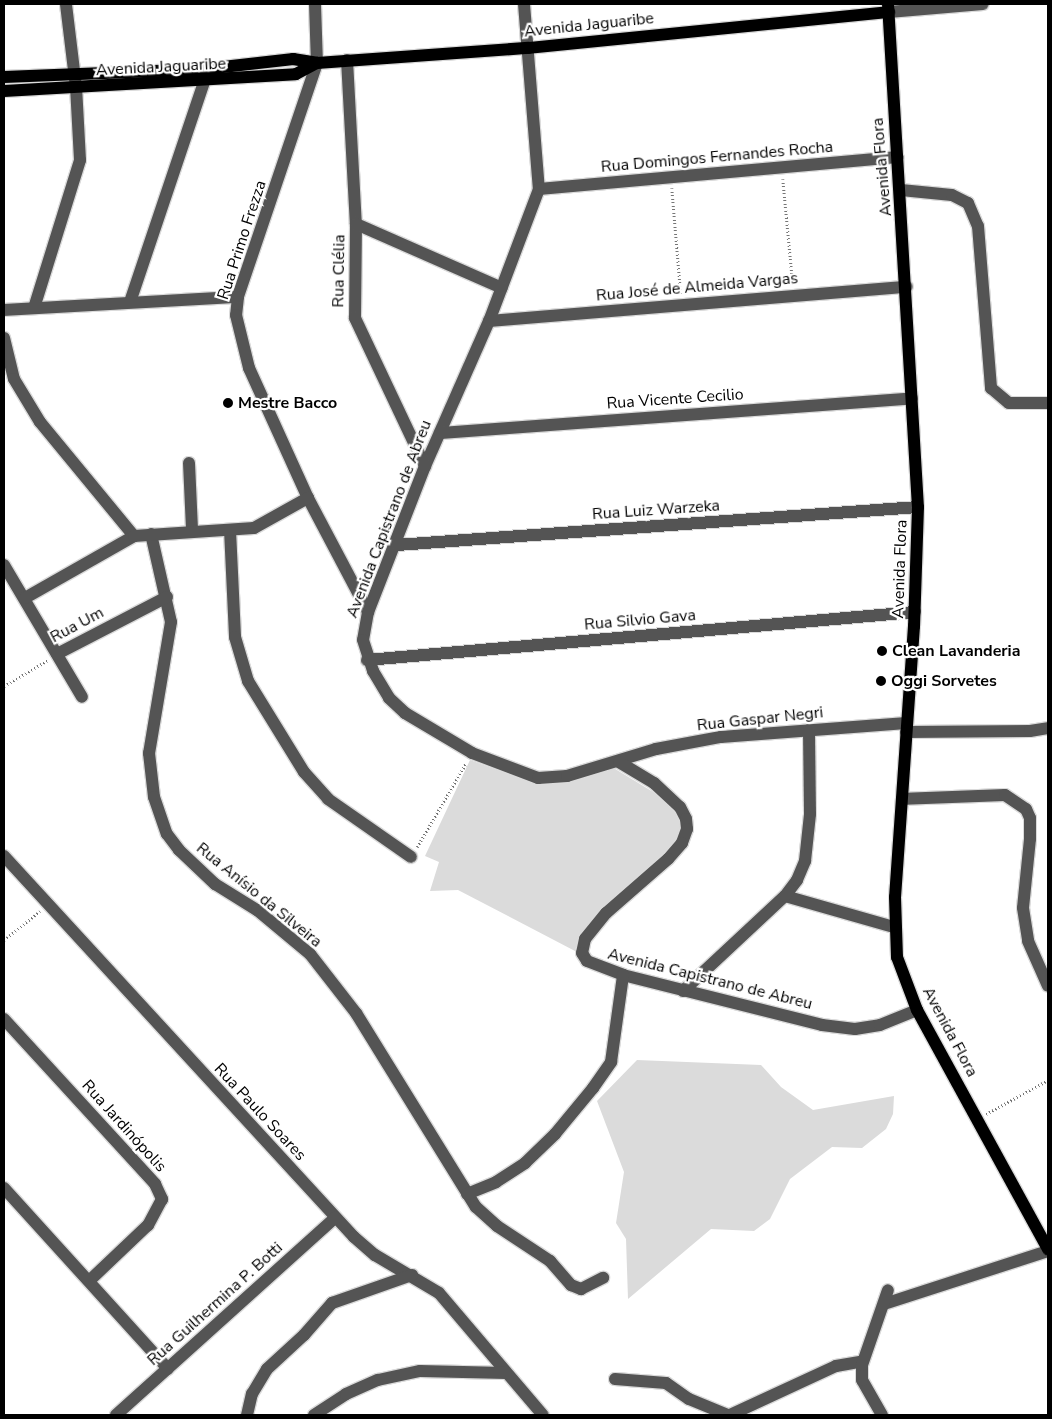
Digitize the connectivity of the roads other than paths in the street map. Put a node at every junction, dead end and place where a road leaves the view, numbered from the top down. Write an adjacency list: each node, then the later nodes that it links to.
1 (66, 4): 11 (street)
2 (315, 4): 8 (street, Rua Primo Frezza)
3 (524, 4): 6 (street, Avenida Capistrano de Abreu)
4 (983, 4): 5 (street, Avenida Jaguaribe)
5 (889, 8): 6 (main road, Avenida Jaguaribe); 14 (main road, Avenida Flora)
6 (528, 48): 7 (main road, Avenida Jaguaribe); 15 (street, Avenida Capistrano de Abreu)
7 (347, 60): 8 (main road, Avenida Jaguaribe); 17 (street, Rua Clélia)
8 (317, 62): 9 (main road, Avenida Jaguaribe); 12 (main road, Avenida Jaguaribe); 20 (street, Rua Primo Frezza)
9 (205, 69): 11 (main road, Avenida Jaguaribe); 12 (street)
10 (4, 77): 11 (main road, Avenida Jaguaribe)
11 (76, 81): 12 (main road, Avenida Jaguaribe); 13 (main road, Avenida Jaguaribe); 22 (street)
12 (204, 82): 21 (street)
13 (4, 91)
14 (898, 157): 15 (street, Rua Domingos Fernandes Rocha); 16 (main road, Avenida Flora)
15 (539, 189): 19 (street, Avenida Capistrano de Abreu)
16 (901, 190): 18 (main road, Avenida Flora); 27 (street)
17 (356, 224): 19 (street); 30 (street, Rua Clélia)
18 (907, 287): 24 (street, Rua José de Almeida Vargas); 26 (main road, Avenida Flora)
19 (502, 288): 24 (street, Avenida Capistrano de Abreu)
20 (238, 297): 21 (street); 31 (street, Rua Primo Frezza)
21 (130, 302): 22 (street)
22 (34, 308): 23 (street)
23 (4, 310)
24 (489, 321): 28 (street, Avenida Capistrano de Abreu)
25 (4, 338): 36 (street)
26 (912, 398): 28 (street, Rua Vicente Cecilio); 32 (main road, Avenida Flora)
27 (1048, 403)
28 (440, 432): 30 (street, Avenida Capistrano de Abreu)
29 (189, 463): 33 (street)
30 (425, 466): 37 (street, Avenida Capistrano de Abreu)
31 (308, 498): 34 (street); 41 (street, Rua Primo Frezza)
32 (918, 507): 37 (street, Rua Luiz Warzeka); 42 (main road, Avenida Flora)
33 (192, 530): 34 (street); 35 (street)
34 (230, 530): 52 (street)
35 (150, 534): 36 (street); 39 (street, Rua Anísio da Silveira)
36 (134, 536): 40 (street)
37 (397, 545): 41 (street, Avenida Capistrano de Abreu)
38 (4, 566): 40 (street)
39 (167, 597): 43 (street, Rua Um); 61 (street, Rua Anísio da Silveira)
40 (25, 598): 43 (street)
41 (368, 612): 44 (street, Avenida Capistrano de Abreu)
42 (914, 612): 44 (street, Rua Silvio Gava); 46 (main road, Avenida Flora)
43 (57, 654): 45 (street)
44 (367, 660): 49 (street, Avenida Capistrano de Abreu)
45 (82, 696)
46 (906, 727): 47 (street, Rua Gaspar Negri); 48 (street, Rua Gaspar Negri); 50 (main road, Avenida Flora)
47 (1048, 728)
48 (809, 730): 49 (street, Rua Gaspar Negri); 53 (street)
49 (619, 762): 55 (street, Avenida Capistrano de Abreu)
50 (902, 799): 54 (main road, Avenida Flora); 56 (street)
51 (4, 856): 62 (street, Rua Paulo Soares)
52 (410, 858)
53 (785, 896): 54 (street); 57 (street)
54 (894, 927): 58 (main road, Avenida Flora)
55 (623, 975): 57 (street, Avenida Capistrano de Abreu); 61 (street)
56 (1048, 986)
57 (683, 991): 58 (street, Avenida Capistrano de Abreu)
58 (917, 1010): 63 (main road, Avenida Flora)
59 (4, 1020): 66 (street, Rua Jardinópolis)
60 (4, 1188): 66 (street)
61 (467, 1194): 65 (street, Rua Anísio da Silveira)
62 (335, 1218): 64 (street, Rua Paulo Soares); 70 (street, Rua Guilhermina P. Botti)
63 (1048, 1250): 68 (street)
64 (412, 1276): 71 (street, Rua Paulo Soares); 74 (street)
65 (603, 1278)
66 (90, 1280): 70 (street)
67 (888, 1290): 68 (street)
68 (884, 1304): 69 (street)
69 (863, 1361): 77 (street); 78 (street)
70 (168, 1369): 73 (street, Rua Guilhermina P. Botti)
71 (506, 1373): 75 (street); 76 (street, Rua Paulo Soares)
72 (615, 1379): 77 (street)
73 (116, 1415)
74 (247, 1415)
75 (314, 1415)
76 (543, 1415)
77 (729, 1415)
78 (882, 1415)

